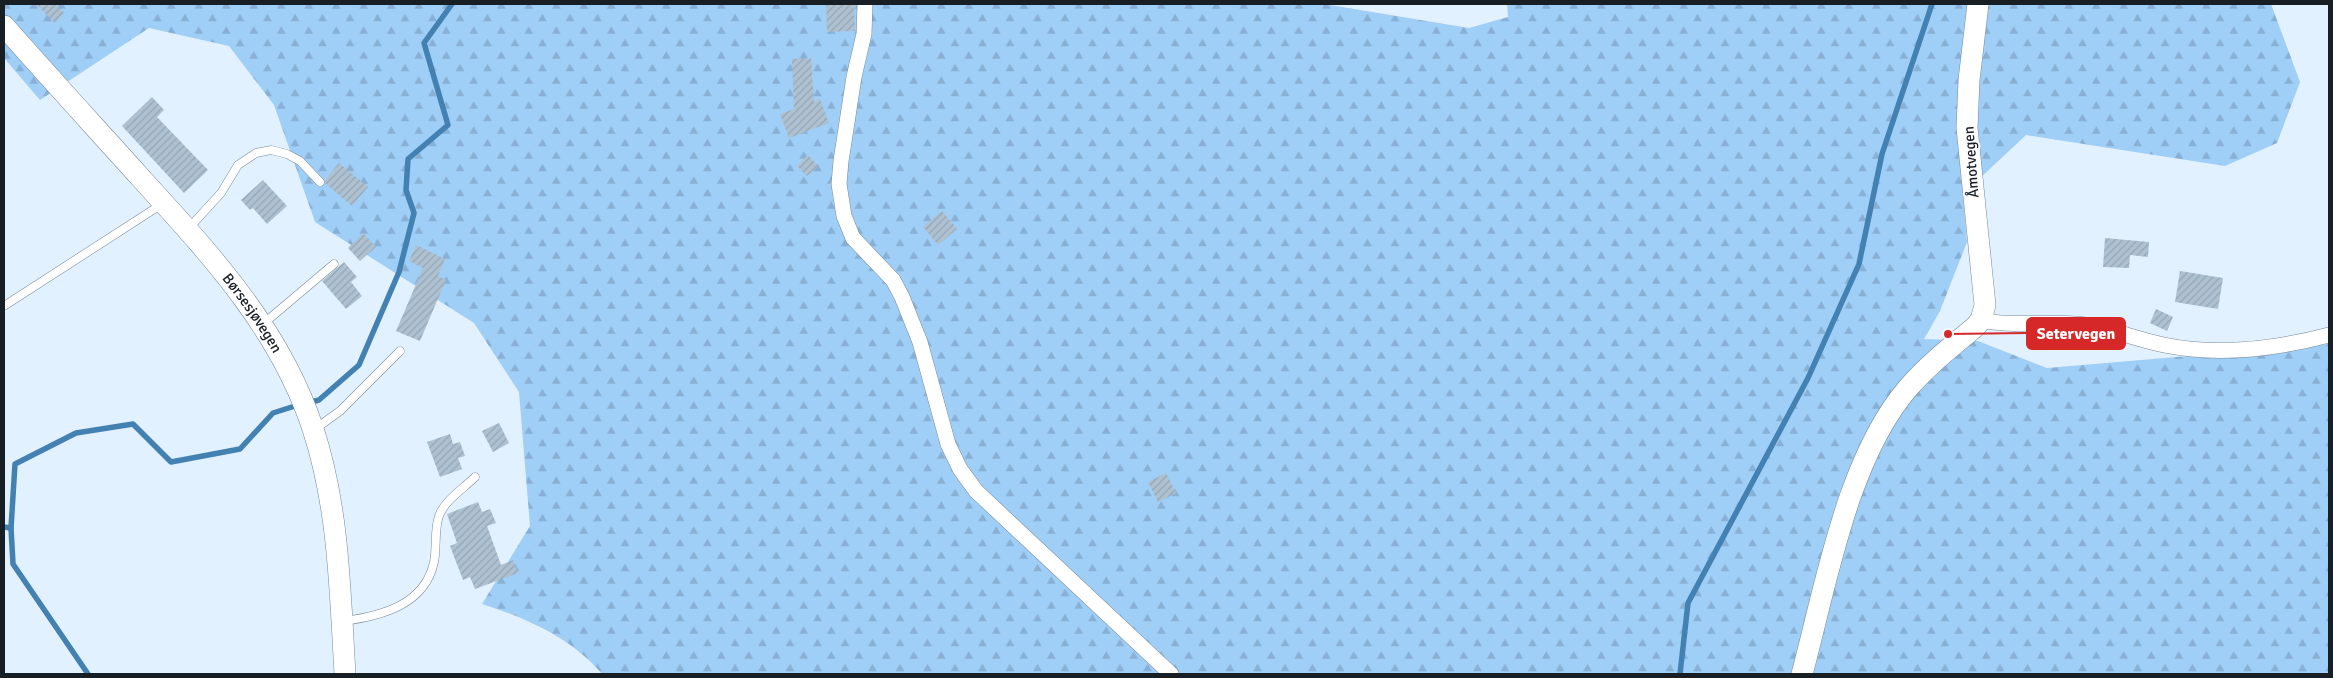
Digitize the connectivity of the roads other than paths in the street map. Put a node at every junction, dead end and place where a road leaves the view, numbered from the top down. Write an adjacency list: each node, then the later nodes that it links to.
1 (865, 4): 17 (street)
2 (1978, 4): 9 (main road, Åmotvegen)
3 (4, 26): 5 (main road, Børsesjøvegen)
4 (320, 182): 6 (lane)
5 (163, 203): 6 (main road, Børsesjøvegen); 8 (lane)
6 (187, 229): 10 (main road, Børsesjøvegen)
7 (334, 264): 10 (lane)
8 (4, 306)
9 (1981, 320): 11 (street); 18 (main road)
10 (264, 324): 13 (main road, Børsesjøvegen)
11 (2329, 335)
12 (400, 351): 13 (lane)
13 (310, 421): 15 (main road, Børsesjøvegen)
14 (475, 477): 15 (lane)
15 (342, 621): 16 (main road, Børsesjøvegen)
16 (345, 674)
17 (1171, 674)
18 (1802, 674)

